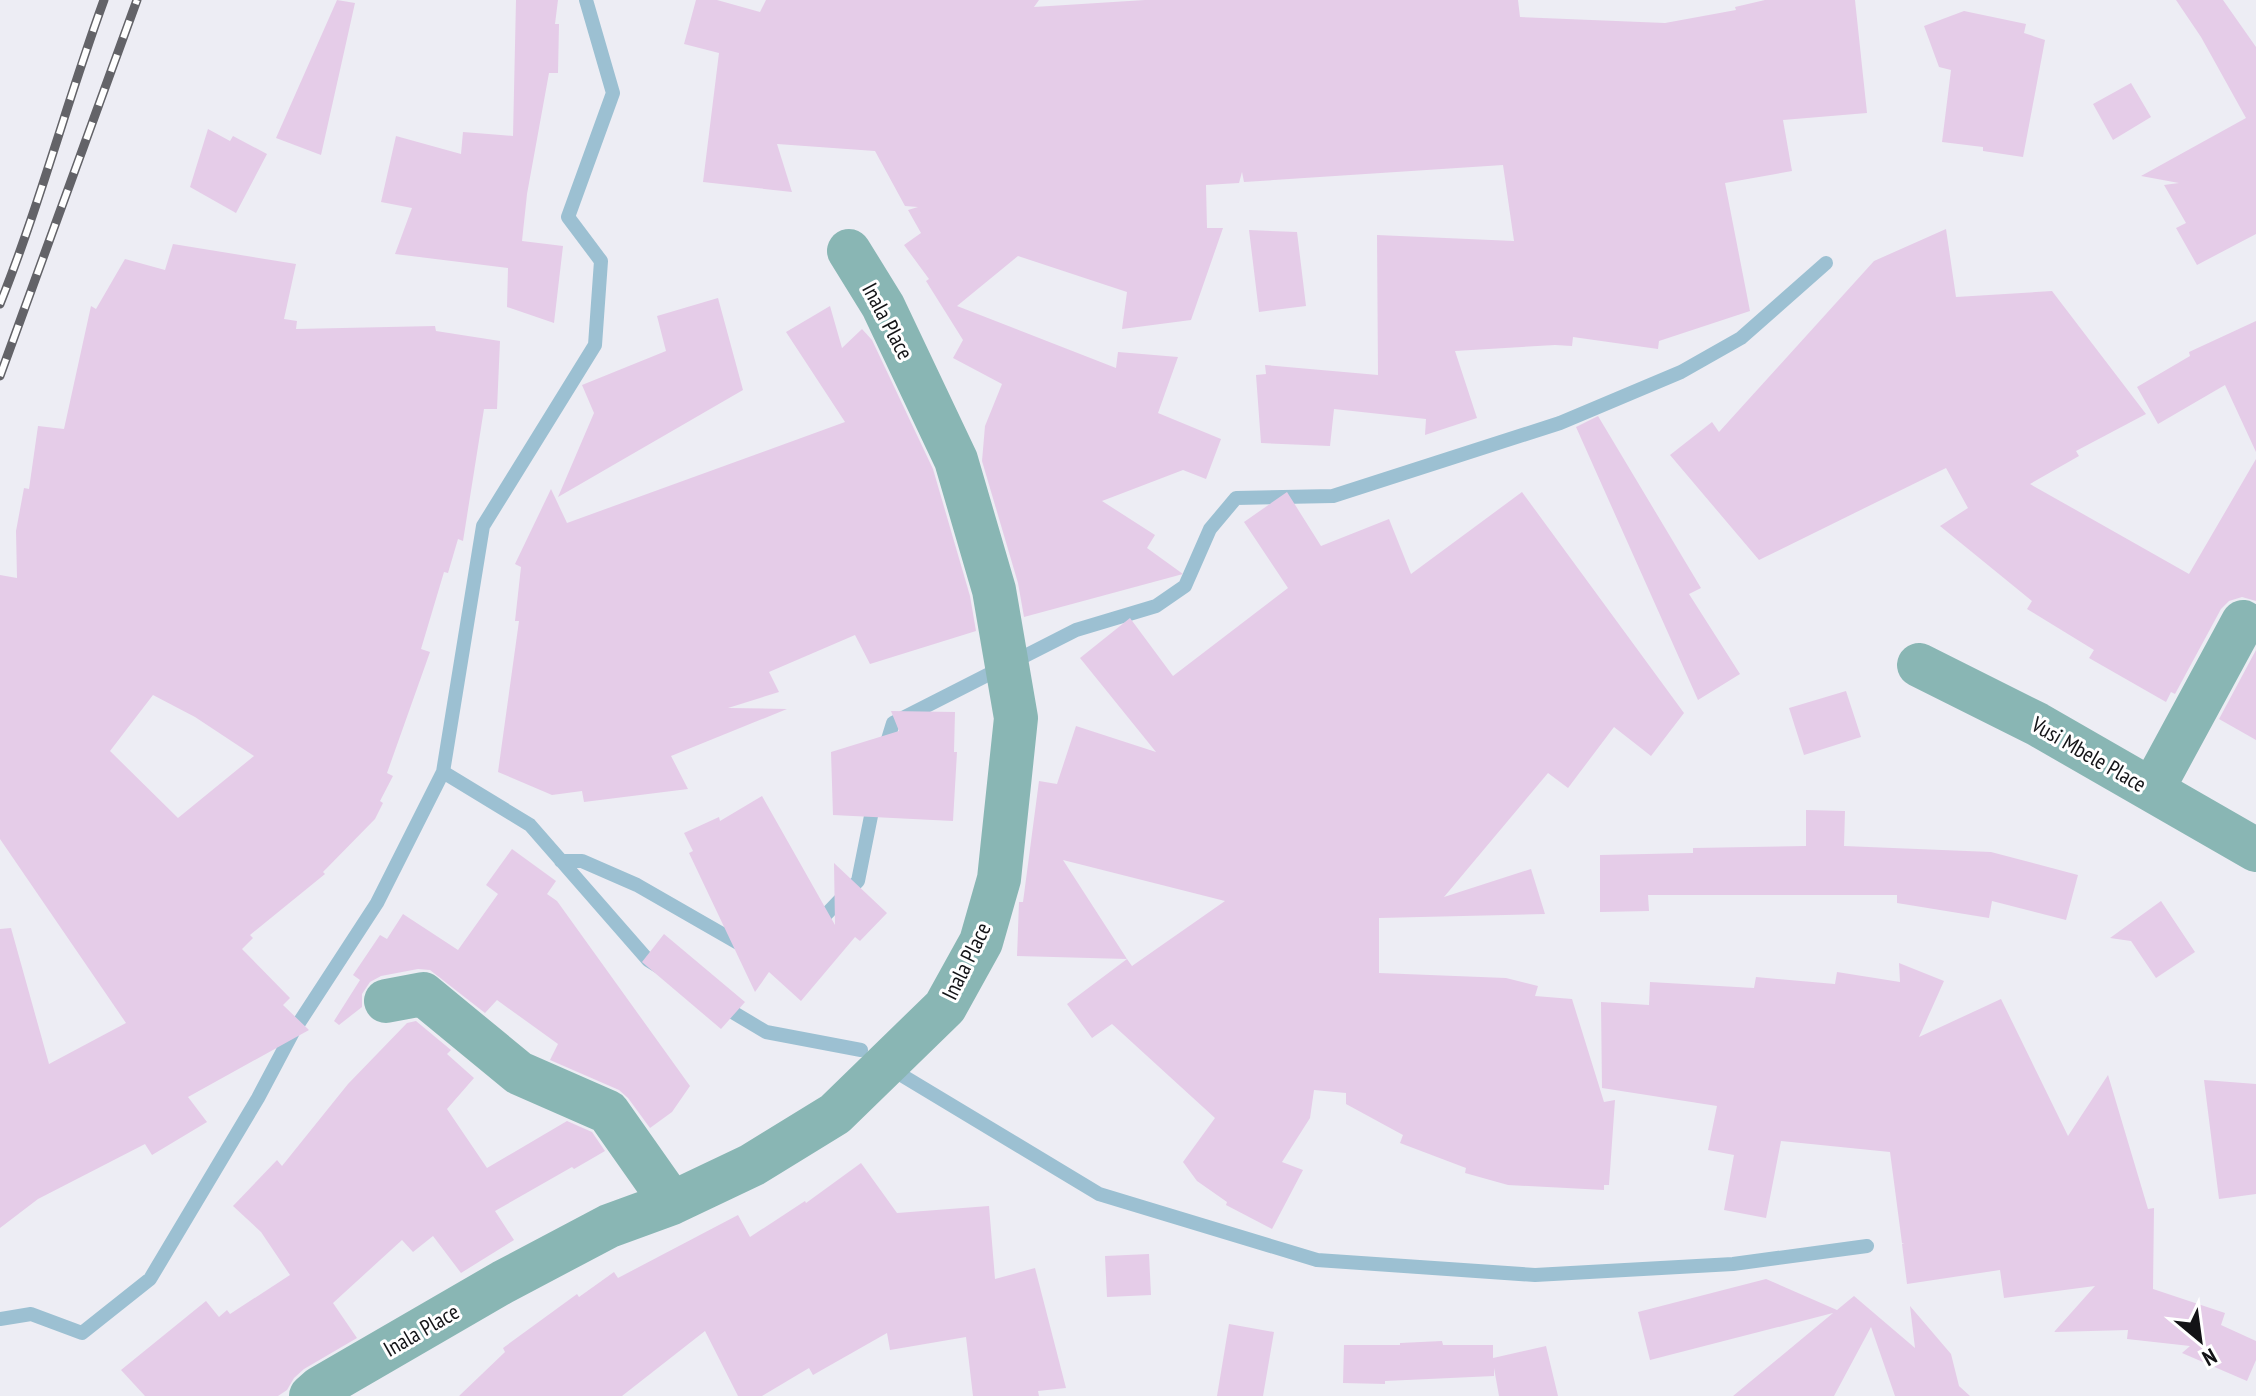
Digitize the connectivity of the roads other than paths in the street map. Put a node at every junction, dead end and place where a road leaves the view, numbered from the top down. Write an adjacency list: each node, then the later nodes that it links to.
1 (849, 251): 7 (street, Inala Place)
2 (2243, 622): 4 (street)
3 (1919, 665): 4 (street, Vusi Mbele Place)
4 (2152, 790): 5 (street, Vusi Mbele Place)
5 (2256, 850)
6 (386, 1001): 7 (street)
7 (672, 1203): 8 (street, Inala Place)
8 (311, 1396)

